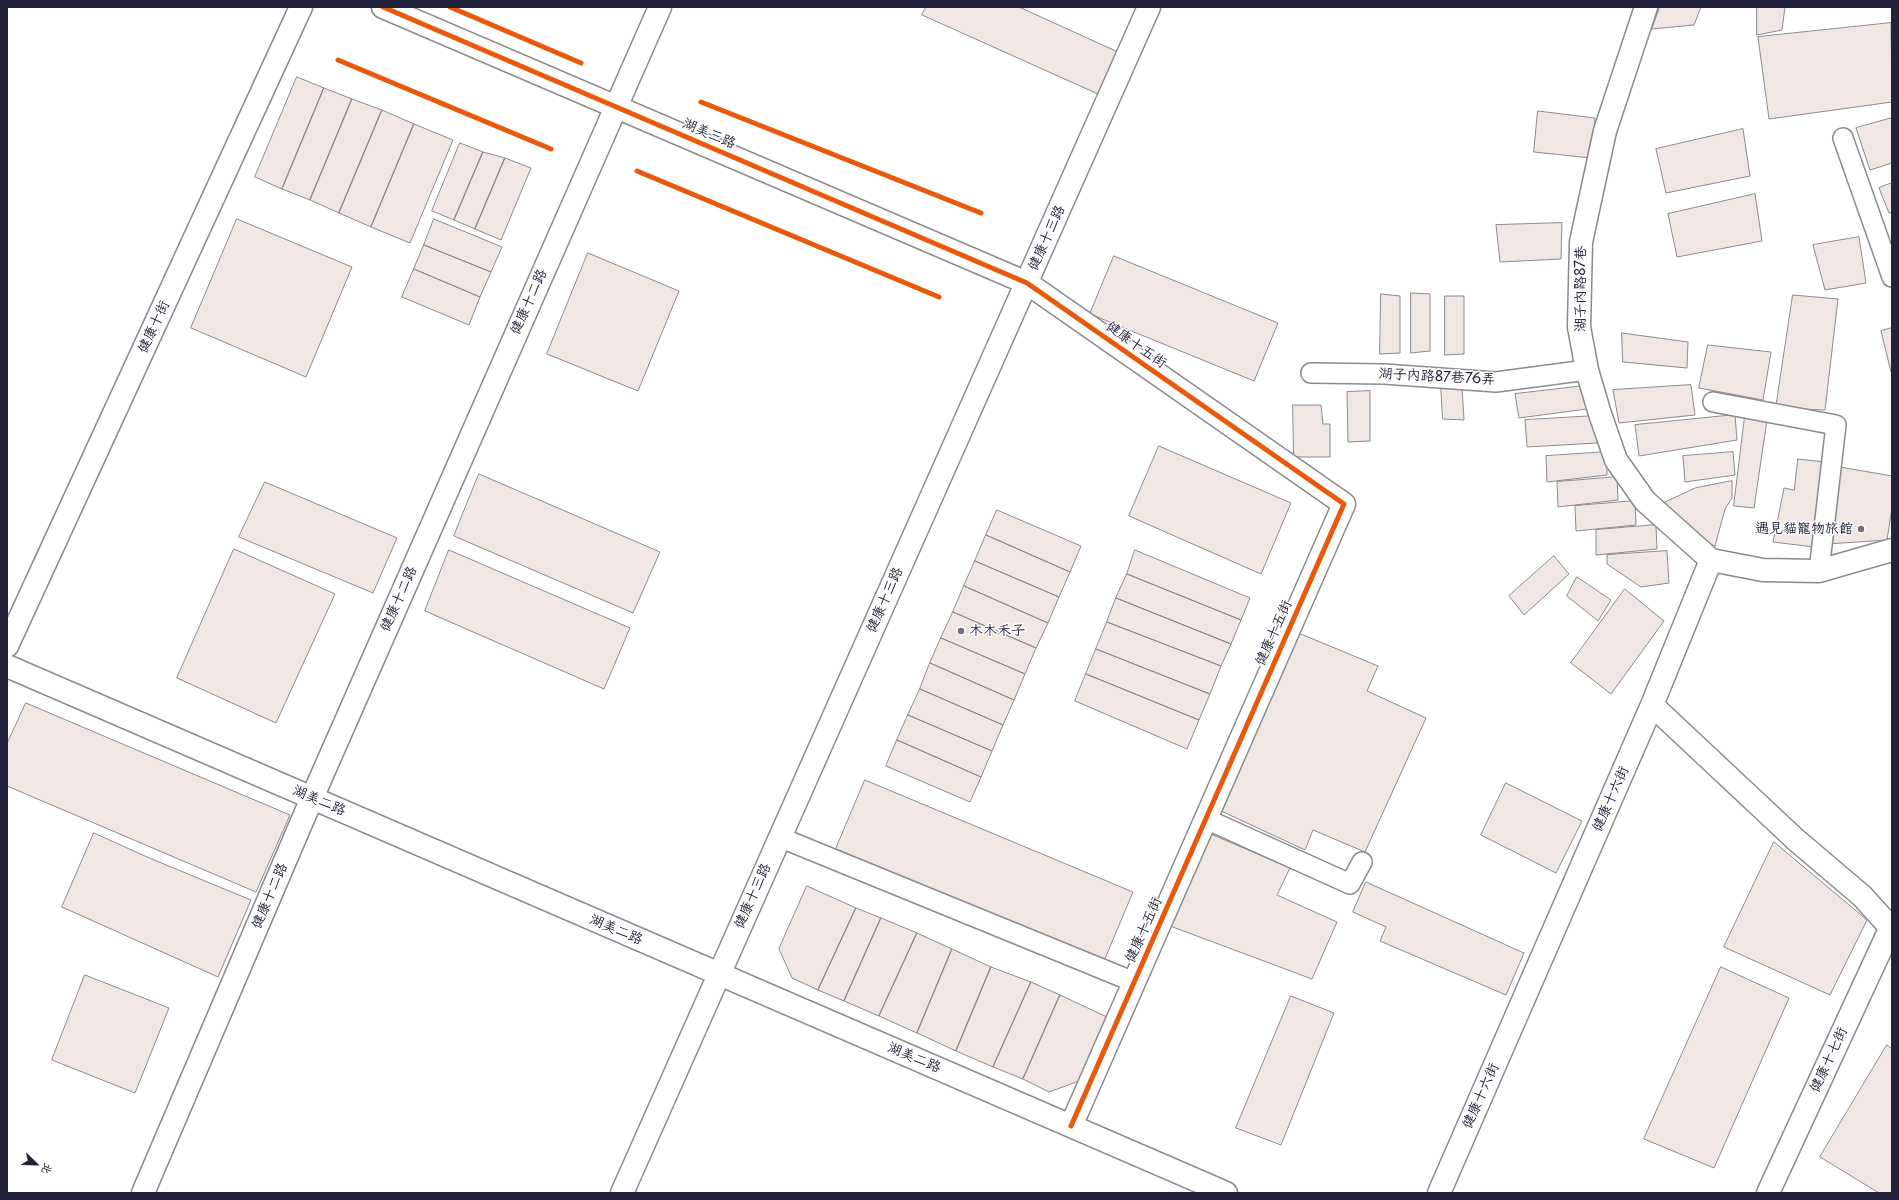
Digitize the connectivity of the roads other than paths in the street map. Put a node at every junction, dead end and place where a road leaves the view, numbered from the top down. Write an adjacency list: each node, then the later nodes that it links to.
1 (301, 7): 16 (street, 健康十街)
2 (383, 7): 6 (street, 湖美三路)
3 (660, 7): 6 (street, 健康十二路)
4 (1149, 7): 9 (street, 健康十三路)
5 (1646, 7): 10 (street, 湖子內路87巷)
6 (615, 106): 9 (street, 湖美三路); 19 (street, 健康十二路)
7 (1843, 138): 8 (lane)
8 (1892, 277)
9 (1026, 284): 20 (street, 健康十五街); 21 (street, 健康十三路)
10 (1587, 370): 11 (lane, 湖子內路87巷76弄); 14 (street, 湖子內路87巷)
11 (1311, 373)
12 (1713, 402): 15 (lane)
13 (1892, 550): 15 (street)
14 (1711, 560): 15 (street); 18 (street, 健康十六街)
15 (1819, 571)
16 (7, 646)
17 (7, 666): 19 (street, 湖美二路)
18 (1652, 706): 23 (street); 30 (street, 健康十六街)
19 (312, 798): 24 (street, 湖美二路); 27 (street, 健康十二路)
20 (1206, 819): 22 (lane); 25 (street, 健康十五街)
21 (779, 837): 24 (street, 健康十三路); 25 (lane)
22 (1362, 862)
23 (1891, 928): 31 (street, 健康十七街)
24 (718, 974): 26 (street, 湖美二路); 28 (street, 健康十三路)
25 (1134, 982): 26 (street, 健康十五街)
26 (1071, 1126): 29 (street, 湖美二路)
27 (143, 1193)
28 (622, 1193)
29 (1226, 1193)
30 (1439, 1193)
31 (1768, 1193)

